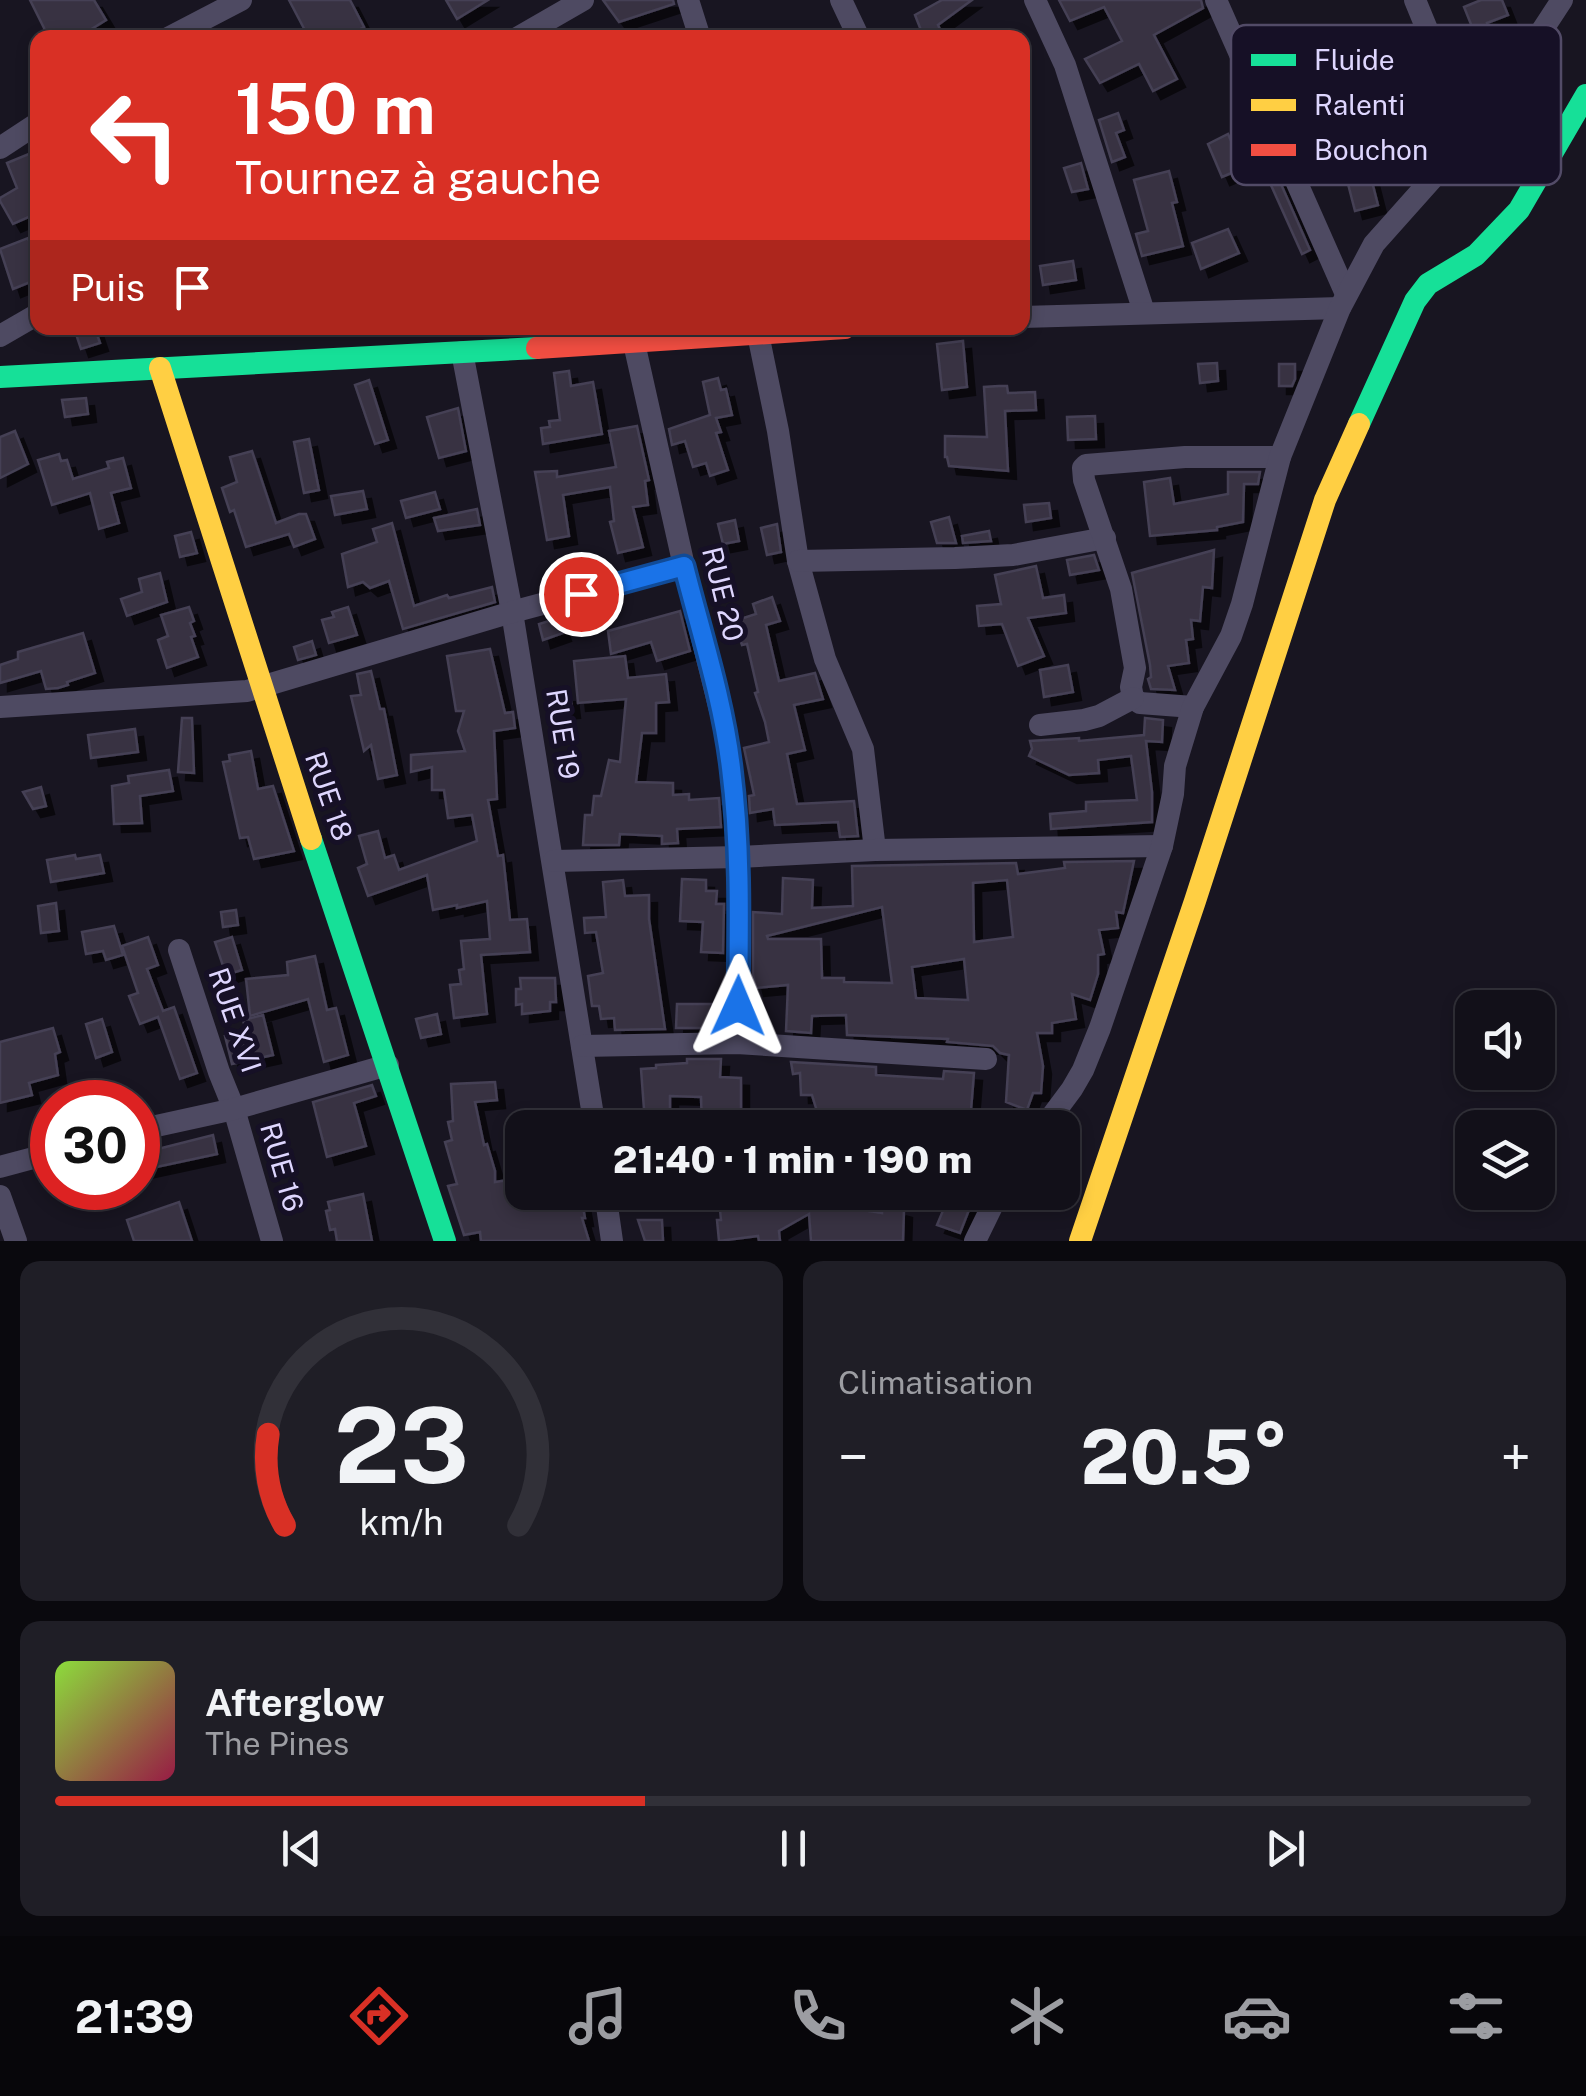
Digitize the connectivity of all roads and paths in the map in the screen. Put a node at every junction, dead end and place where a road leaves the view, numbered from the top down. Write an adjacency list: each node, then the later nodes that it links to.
1 (241, 0): 11 (street)
2 (583, 0): 12 (street)
3 (688, 0): 13 (street)
4 (841, 0): 14 (street)
5 (1035, 0): 24 (street)
6 (1216, 0): 15 (street)
7 (1415, 0): 9 (street)
8 (1562, 0): 10 (street)
9 (1425, 25)
10 (1545, 25)
11 (183, 30)
12 (531, 30)
13 (697, 30)
14 (855, 30)
15 (1231, 36)
16 (1586, 94): 18 (street)
17 (30, 128): 19 (street)
18 (1561, 137)
19 (0, 148)
20 (1294, 185): 23 (street)
21 (1427, 185): 23 (street)
22 (1533, 185): 67 (street)
23 (1343, 301): 24 (street); 34 (street)
24 (1144, 312): 25 (street)
25 (1030, 316)
26 (30, 319): 29 (street)
27 (717, 335): 30 (street)
28 (759, 335): 36 (street)
29 (0, 336)
30 (634, 343): 31 (street); 37 (street, RUE 20)
31 (462, 352): 32 (street); 38 (street, RUE 19)
32 (160, 368): 33 (street); 39 (street, RUE 18)
33 (0, 377)
34 (1280, 457): 35 (street); 42 (street)
35 (1105, 538): 36 (street); 40 (street)
36 (798, 560): 45 (street)
37 (684, 566): 38 (street); 46 (street, RUE 20)
38 (512, 612): 39 (street); 47 (street, RUE 19)
39 (260, 688): 41 (street); 52 (street, RUE 18)
40 (1133, 698): 42 (street); 43 (street)
41 (0, 707)
42 (1193, 707): 44 (street)
43 (1040, 725)
44 (1162, 846): 45 (street); 55 (street)
45 (875, 850): 46 (street)
46 (739, 857): 47 (street); 49 (street, RUE 20)
47 (554, 861): 50 (street, RUE 19)
48 (179, 950): 53 (street, RUE XVI)
49 (737, 1043): 50 (street); 51 (street)
50 (582, 1046): 54 (street, RUE 19)
51 (986, 1060)
52 (388, 1065): 53 (street); 64 (street, RUE 18)
53 (234, 1109): 56 (street); 63 (street, RUE 16)
54 (592, 1110)
55 (1056, 1110)
56 (160, 1125)
57 (30, 1158): 58 (street)
58 (0, 1167)
59 (0, 1196): 62 (street)
60 (608, 1210): 65 (street)
61 (990, 1210): 66 (street)
62 (16, 1241)
63 (272, 1241)
64 (445, 1241)
65 (612, 1241)
66 (975, 1241)
67 (1080, 1241)

